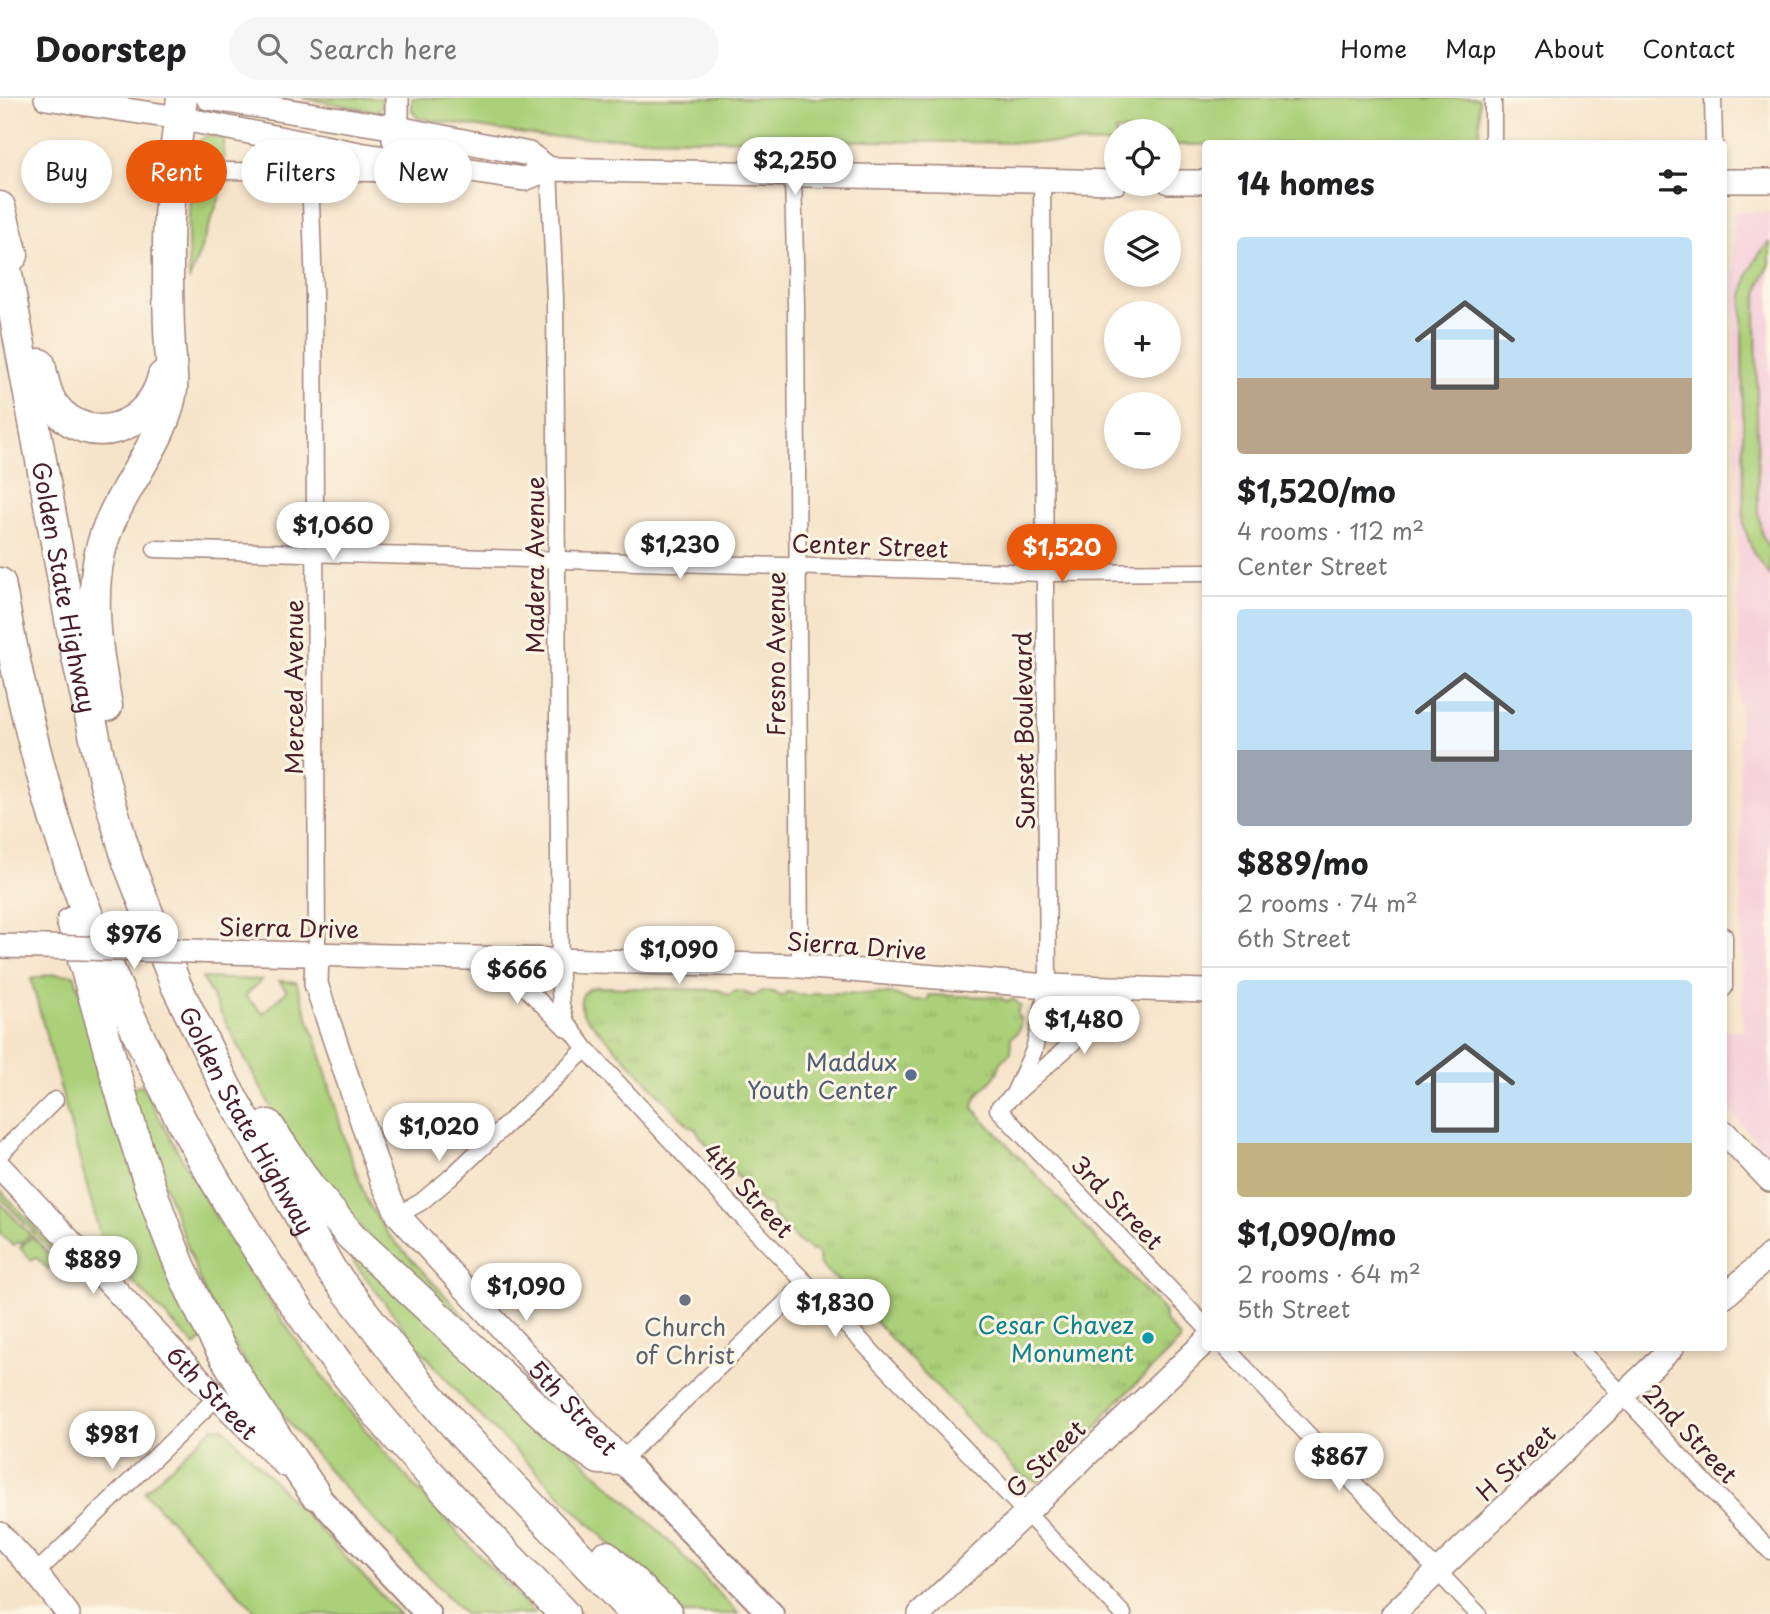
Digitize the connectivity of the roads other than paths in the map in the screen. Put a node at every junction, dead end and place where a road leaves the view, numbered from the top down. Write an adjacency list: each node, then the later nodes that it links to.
1 (46, 98): 6 (street)
2 (208, 98): 7 (street)
3 (397, 98): 7 (street)
4 (1493, 98): 11 (street)
5 (1713, 98): 12 (street)
6 (181, 108): 8 (street); 26 (highway)
7 (397, 128): 10 (street); 14 (street)
8 (282, 136): 9 (street); 13 (street)
9 (285, 140)
10 (392, 140)
11 (1493, 140)
12 (1714, 140)
13 (374, 161)
14 (549, 169): 15 (street); 16 (street); 29 (street, Madera Avenue)
15 (472, 174)
16 (793, 175): 19 (street); 30 (street, Fresno Avenue)
17 (1727, 181): 18 (street)
18 (1770, 181)
19 (1041, 182): 20 (street); 32 (street, Sunset Boulevard)
20 (1104, 182)
21 (1181, 182): 22 (street)
22 (1202, 182)
23 (311, 203): 28 (street, Merced Avenue)
24 (0, 207): 26 (highway)
25 (0, 236): 37 (highway, Golden State Highway)
26 (170, 345): 37 (highway)
27 (155, 549): 28 (street, Center Street)
28 (315, 554): 29 (street, Center Street); 39 (street, Merced Avenue)
29 (556, 560): 30 (street, Center Street); 41 (street, Madera Avenue)
30 (798, 565): 32 (street, Center Street); 42 (street, Fresno Avenue)
31 (1202, 572): 32 (street, Center Street)
32 (1043, 573): 44 (street, Sunset Boulevard)
33 (0, 583): 35 (highway, Golden State Highway)
34 (0, 618): 35 (highway)
35 (14, 663): 36 (highway, Golden State Highway)
36 (54, 817): 67 (highway); 75 (highway, Golden State Highway)
37 (156, 933): 43 (highway, Golden State Highway)
38 (0, 946): 39 (street, Sierra Drive, bridge)
39 (317, 953): 40 (street, Sierra Drive); 54 (street, 5th Street)
40 (464, 958): 41 (street, Sierra Drive); 47 (street, 4th Street)
41 (561, 961): 42 (street, Sierra Drive); 47 (street, 4th Street)
42 (800, 966): 44 (street, Sierra Drive)
43 (176, 985): 65 (highway, Golden State Highway); 66 (highway)
44 (1048, 986): 45 (street, Sierra Drive); 48 (street)
45 (1132, 990): 46 (street, Sierra Drive); 48 (street)
46 (1202, 991)
47 (582, 1044): 54 (street); 56 (street, 4th Street)
48 (1013, 1096): 58 (street, 3rd Street)
49 (55, 1100): 51 (street)
50 (1727, 1135): 53 (street)
51 (0, 1154)
52 (0, 1167): 64 (street, 6th Street)
53 (1770, 1180)
54 (398, 1215): 66 (street, 5th Street)
55 (1770, 1255): 57 (street)
56 (806, 1283): 66 (street); 68 (street, 4th Street)
57 (1727, 1294)
58 (1202, 1323)
59 (1202, 1345): 68 (street, G Street)
60 (1229, 1351): 71 (street)
61 (1581, 1351): 63 (street, 2nd Street)
62 (1669, 1351): 63 (street, H Street)
63 (1624, 1395): 70 (street, 2nd Street); 71 (street, H Street)
64 (216, 1398): 67 (street, 6th Street); 72 (street)
65 (464, 1436): 76 (highway, Golden State Highway); 77 (highway)
66 (622, 1461): 78 (main road, 5th Street)
67 (315, 1494): 74 (main road, 6th Street)
68 (1025, 1513): 79 (street, G Street); 80 (street, 4th Street)
69 (0, 1534): 72 (street)
70 (1770, 1551)
71 (1437, 1571): 81 (street, H Street); 82 (street)
72 (36, 1573): 73 (street)
73 (68, 1614)
74 (428, 1614)
75 (564, 1614)
76 (635, 1614)
77 (667, 1614)
78 (771, 1614)
79 (920, 1614)
80 (1122, 1614)
81 (1393, 1614)
82 (1478, 1614)

